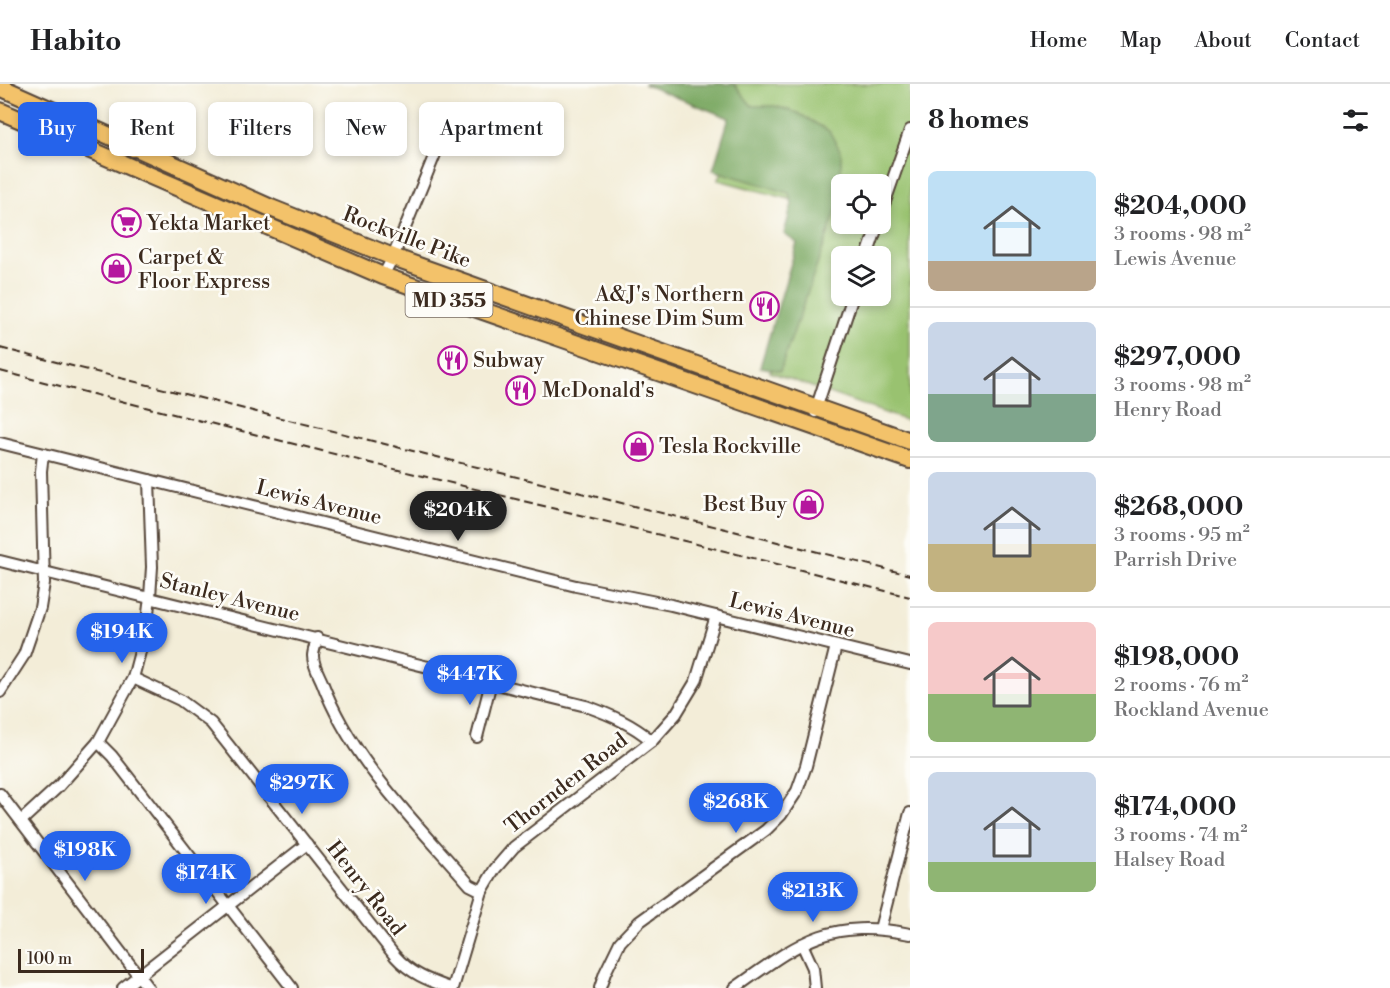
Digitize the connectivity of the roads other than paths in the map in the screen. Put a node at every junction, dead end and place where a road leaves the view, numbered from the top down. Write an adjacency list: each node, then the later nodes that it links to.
1 (18, 84): 4 (main road)
2 (0, 87): 3 (main road, Rockville Pike / MD 355)
3 (32, 102)
4 (34, 102)
5 (0, 111): 14 (main road, Rockville Pike / MD 355)
6 (109, 125): 8 (main road)
7 (910, 130): 12 (street)
8 (98, 131): 9 (main road, Rockville Pike / MD 355)
9 (109, 136)
10 (151, 156): 13 (main road, Rockville Pike / MD 355)
11 (434, 156): 13 (street)
12 (891, 184)
13 (393, 257): 14 (street); 16 (main road, Rockville Pike / MD 355)
14 (382, 276): 17 (main road, Rockville Pike / MD 355)
15 (850, 306): 16 (street)
16 (816, 408): 17 (street); 18 (main road, Rockville Pike / MD 355)
17 (810, 427): 21 (main road, Rockville Pike / MD 355)
18 (910, 441)
19 (0, 443): 20 (street, Lewis Avenue)
20 (43, 454): 22 (street, Lewis Avenue); 24 (street)
21 (910, 460)
22 (149, 480): 25 (street); 26 (street, Lewis Avenue)
23 (0, 561): 24 (street, Stanley Avenue)
24 (44, 571): 25 (street, Stanley Avenue); 32 (street)
25 (150, 597): 27 (street, Stanley Avenue); 30 (street)
26 (716, 616): 28 (street, Lewis Avenue); 34 (street, Thornden Road)
27 (317, 638): 31 (street, Stanley Avenue); 40 (street)
28 (836, 646): 29 (street, Lewis Avenue); 50 (street)
29 (910, 664)
30 (133, 678): 35 (street); 39 (street, Henry Road)
31 (491, 682): 33 (street); 34 (street, Stanley Avenue)
32 (0, 692)
33 (477, 737)
34 (652, 741): 40 (street, Thornden Road)
35 (98, 742): 38 (street); 41 (street)
36 (0, 794): 38 (street)
37 (910, 813): 42 (street)
38 (21, 821): 45 (street)
39 (307, 844): 41 (street); 49 (street, Henry Road)
40 (482, 891): 49 (street, Thornden Road)
41 (228, 906): 45 (street); 48 (street)
42 (880, 928): 43 (street); 44 (street)
43 (910, 934)
44 (802, 944): 51 (street); 52 (street)
45 (138, 976): 46 (street); 47 (street)
46 (123, 988)
47 (148, 988)
48 (292, 988)
49 (451, 988)
50 (600, 988)
51 (735, 988)
52 (815, 988)

